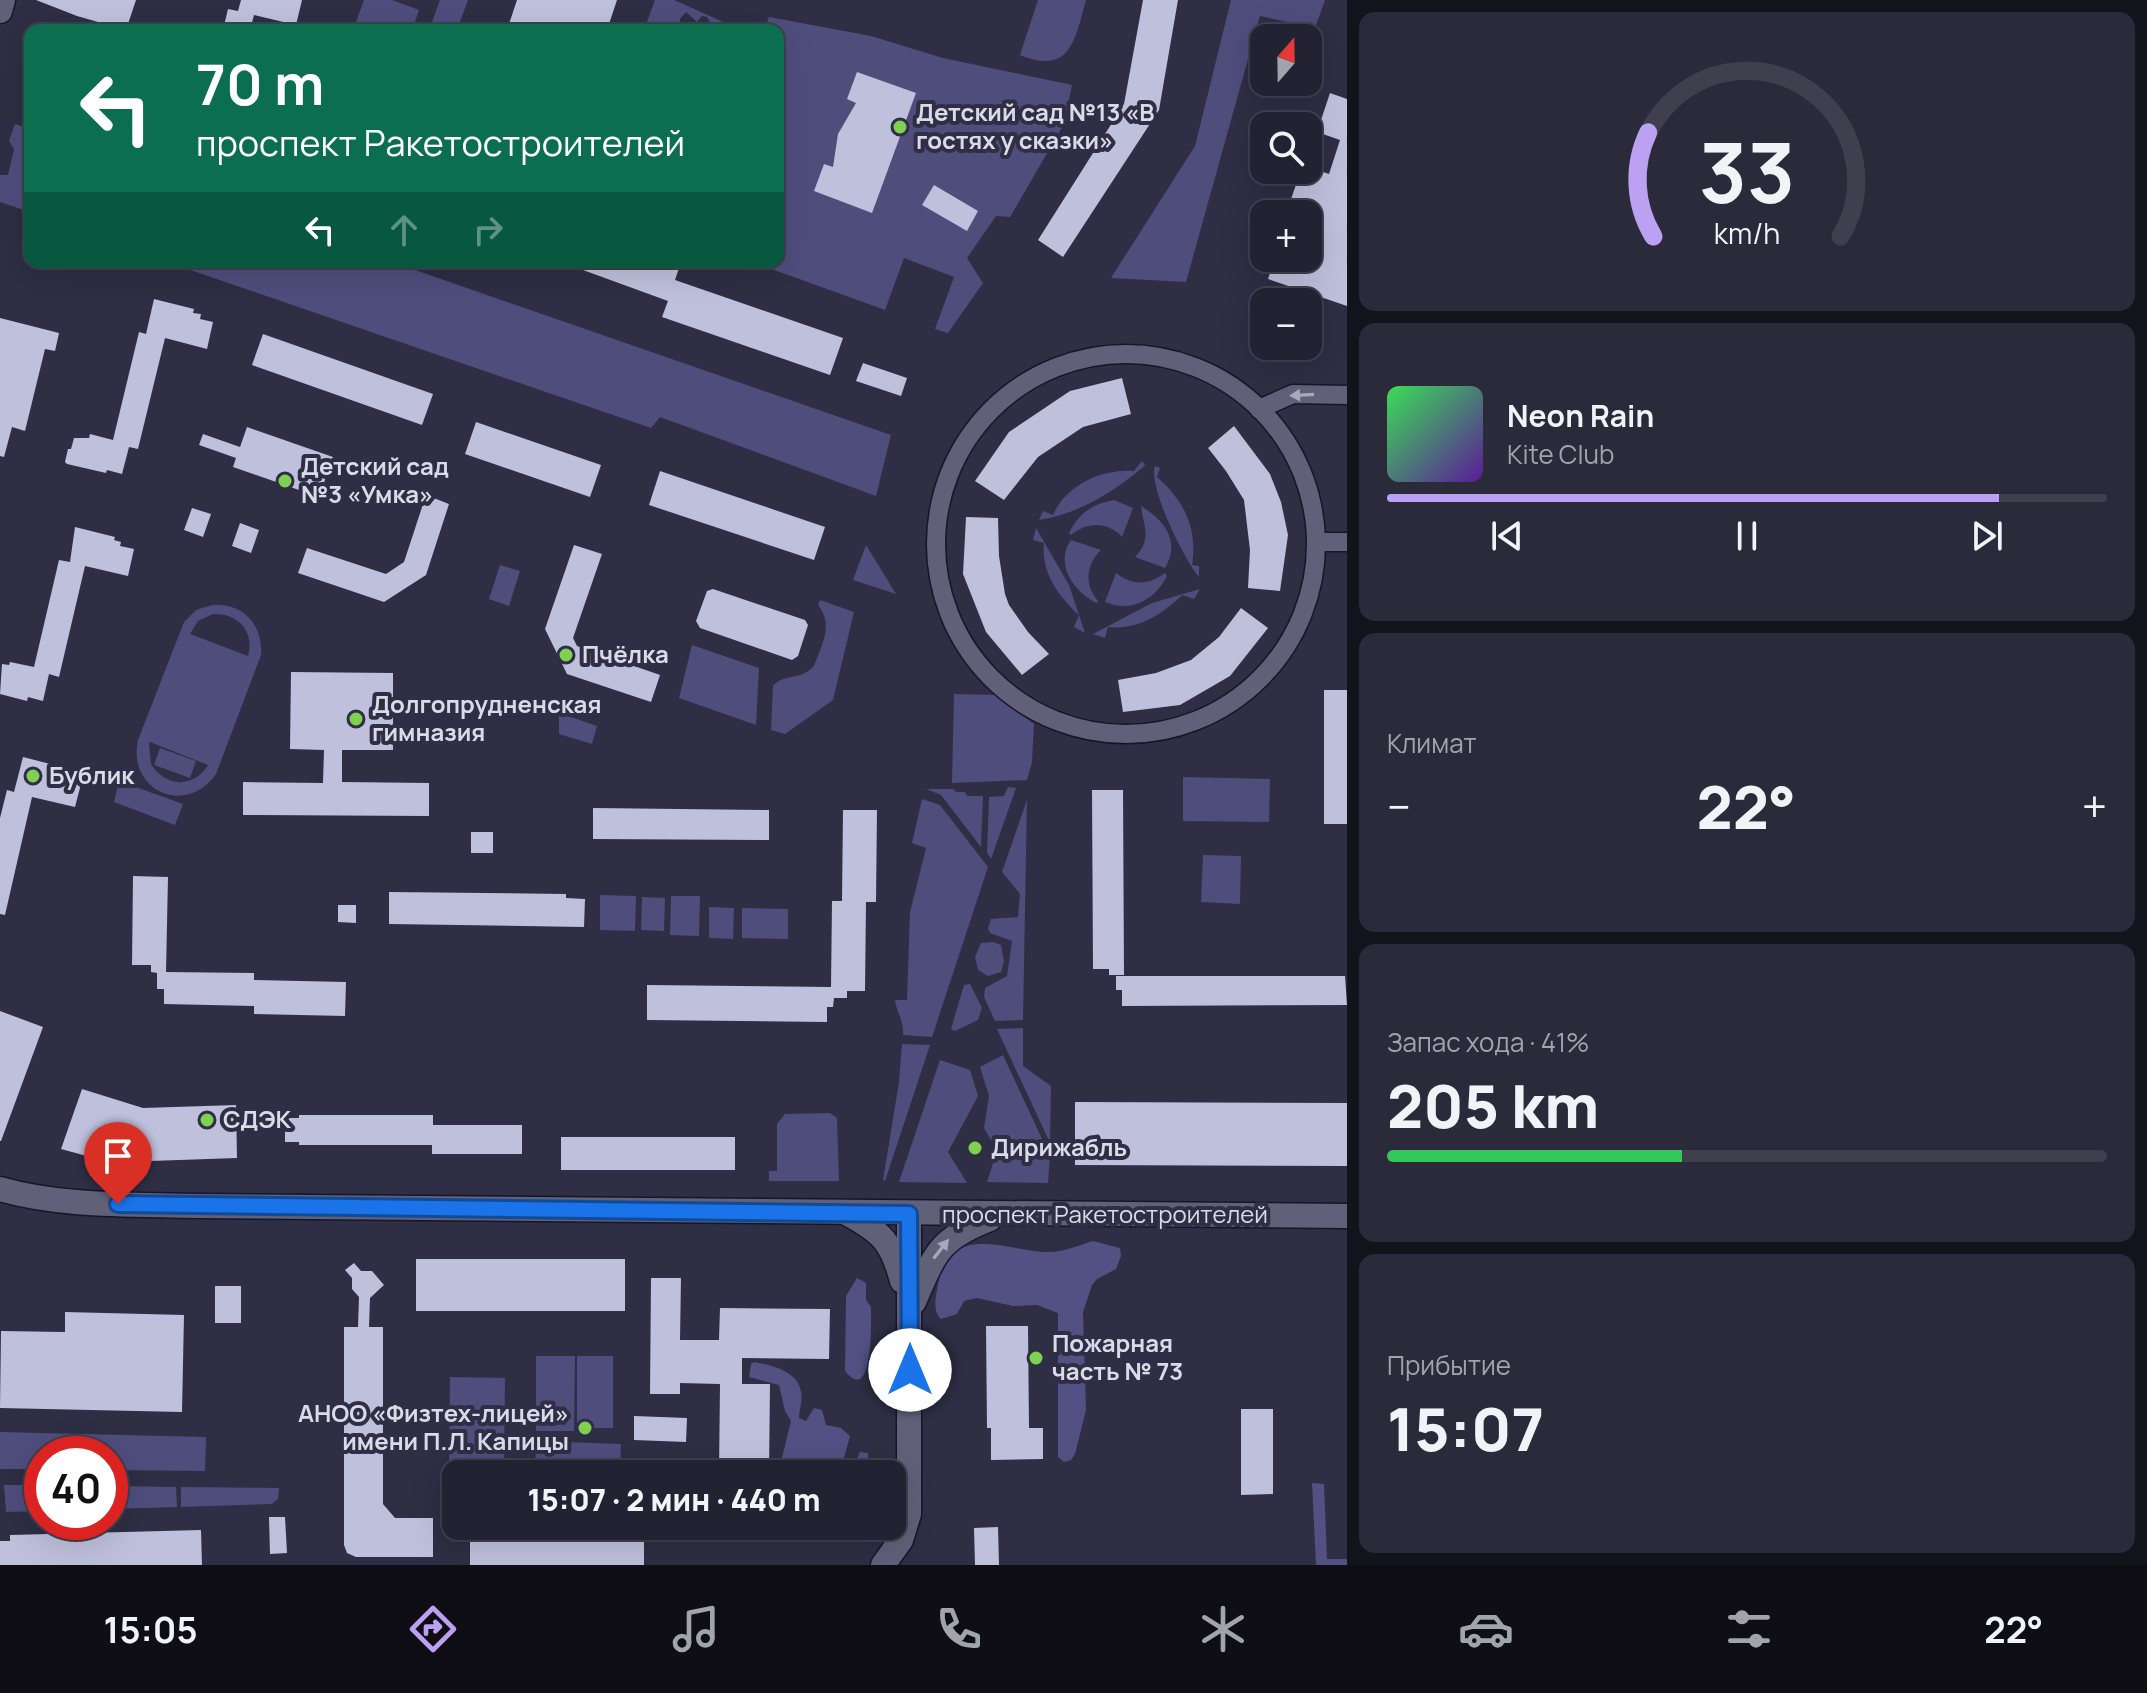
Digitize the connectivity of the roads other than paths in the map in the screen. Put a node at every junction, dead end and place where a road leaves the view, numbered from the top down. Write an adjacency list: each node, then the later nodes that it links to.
1 (3, 0): 2 (main road)
2 (0, 11)
3 (1347, 395): 4 (street, one-way to 4)
4 (1259, 409): 5 (street); 5 (street)
5 (1316, 542): 6 (street)
6 (1347, 542)
7 (0, 1189): 8 (main road, проспект Ракетостроителей)
8 (846, 1212): 9 (main road, проспект Ракетостроителей); 12 (main road)
9 (909, 1214): 10 (main road, проспект Ракетостроителей); 12 (main road)
10 (1001, 1214): 11 (main road, проспект Ракетостроителей); 12 (main road, one-way to 10)
11 (1347, 1216)
12 (910, 1312): 13 (main road)
13 (883, 1565)

